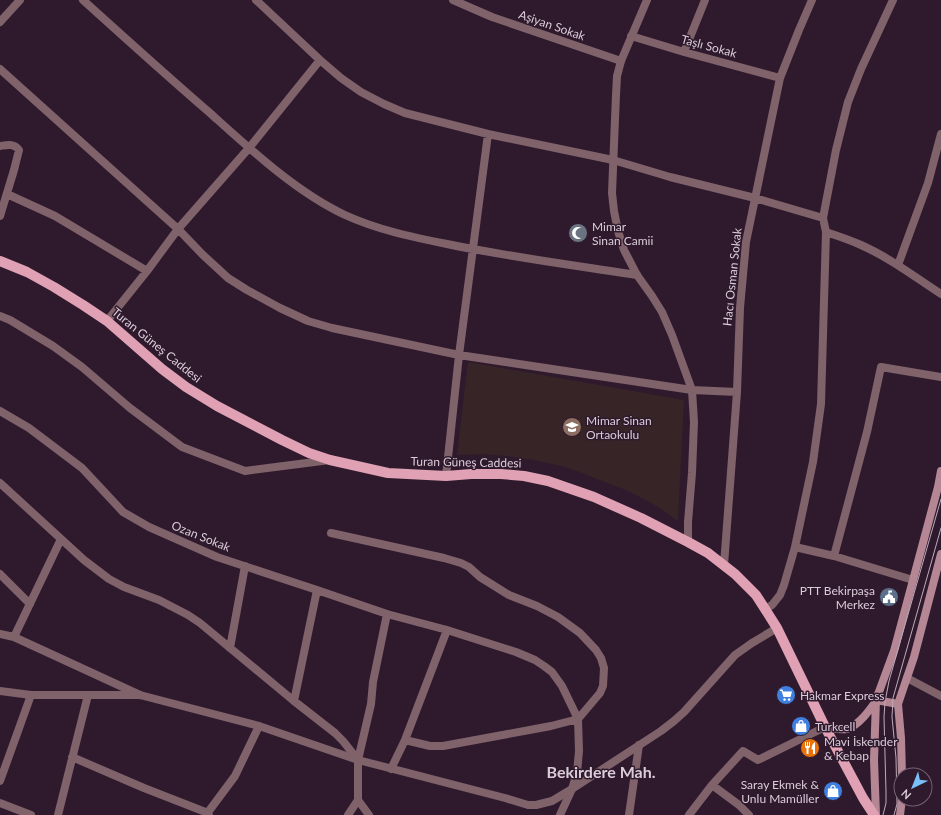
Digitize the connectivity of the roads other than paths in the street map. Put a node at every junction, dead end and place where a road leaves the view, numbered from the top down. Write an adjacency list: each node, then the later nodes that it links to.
1 (20, 0): 9 (street)
2 (83, 0): 19 (street)
3 (256, 0): 12 (street)
4 (453, 0): 13 (street, Aşiyan Sokak)
5 (647, 0): 10 (street)
6 (705, 0): 11 (street)
7 (812, 0): 15 (street, Hacı Osman Sokak)
8 (893, 0): 24 (street)
9 (0, 22)
10 (631, 36): 11 (street, Taşlı Sokak); 13 (street)
11 (684, 52): 15 (street, Taşlı Sokak)
12 (320, 60): 16 (street); 19 (street)
13 (621, 61): 20 (street)
14 (0, 70): 25 (street)
15 (780, 78): 22 (street, Hacı Osman Sokak)
16 (488, 134): 20 (street); 27 (street)
17 (941, 134): 29 (street)
18 (0, 146): 21 (street)
19 (249, 148): 25 (street); 27 (street)
20 (613, 160): 22 (street); 31 (street)
21 (7, 194): 23 (street); 30 (street)
22 (755, 198): 24 (street); 38 (street, Hacı Osman Sokak)
23 (0, 216)
24 (823, 218): 26 (street)
25 (178, 228): 30 (street); 35 (street)
26 (826, 232): 29 (street); 47 (street)
27 (473, 249): 31 (street); 35 (street)
28 (0, 261): 34 (main road, Turan Güneş Caddesi)
29 (898, 265): 32 (street)
30 (148, 271): 34 (street)
31 (637, 275): 37 (street)
32 (941, 294)
33 (0, 316): 40 (street)
34 (107, 322): 40 (main road, Turan Güneş Caddesi)
35 (459, 355): 37 (street); 42 (street)
36 (941, 377): 49 (street)
37 (692, 390): 38 (street); 46 (street)
38 (737, 392): 51 (street, Hacı Osman Sokak)
39 (0, 411): 50 (street, Ozan Sokak)
40 (330, 460): 42 (main road, Turan Güneş Caddesi)
41 (941, 471): 53 (main road)
42 (446, 476): 46 (main road, Turan Güneş Caddesi)
43 (0, 483): 45 (street)
44 (331, 533): 72 (street)
45 (61, 539): 55 (street); 62 (street)
46 (688, 542): 51 (main road, Turan Güneş Caddesi)
47 (795, 547): 49 (street); 56 (street)
48 (941, 554): 63 (main road)
49 (834, 556): 53 (street)
50 (245, 566): 54 (street, Ozan Sokak); 62 (street)
51 (724, 566): 56 (main road, Turan Güneş Caddesi)
52 (0, 574): 55 (street)
53 (913, 580): 69 (main road)
54 (317, 590): 57 (street, Ozan Sokak); 70 (street)
55 (30, 604): 61 (street)
56 (765, 609): 58 (main road, Turan Güneş Caddesi)
57 (387, 614): 59 (street, Ozan Sokak); 78 (street)
58 (777, 628): 74 (main road, Turan Güneş Caddesi); 76 (street)
59 (448, 630): 72 (street, Ozan Sokak); 75 (street)
60 (0, 634): 61 (street)
61 (14, 637): 67 (street)
62 (230, 648): 70 (street)
63 (907, 678): 68 (street); 71 (main road)
64 (0, 691): 65 (street)
65 (31, 695): 66 (street); 81 (street)
66 (88, 695): 67 (street); 77 (street)
67 (140, 695): 73 (street)
68 (941, 696)
69 (876, 700): 71 (main road); 74 (main road); 95 (main road)
70 (294, 701): 78 (street)
71 (898, 704): 79 (main road)
72 (578, 719): 75 (street); 83 (street)
73 (258, 726): 78 (street); 86 (street)
74 (825, 727): 82 (street); 95 (main road, Turan Güneş Caddesi)
75 (405, 740): 80 (street)
76 (639, 745): 83 (street); 87 (street)
77 (72, 757): 86 (street); 89 (street)
78 (358, 760): 80 (street); 84 (street)
79 (902, 767)
80 (391, 769): 83 (street)
81 (0, 781)
82 (712, 785): 93 (street); 94 (street)
83 (572, 789): 92 (street)
84 (358, 800): 90 (street); 91 (street)
85 (0, 803): 88 (street)
86 (208, 814)
87 (631, 814)
88 (31, 815)
89 (58, 815)
90 (348, 815)
91 (369, 815)
92 (560, 815)
93 (689, 815)
94 (749, 815)
95 (875, 815)

